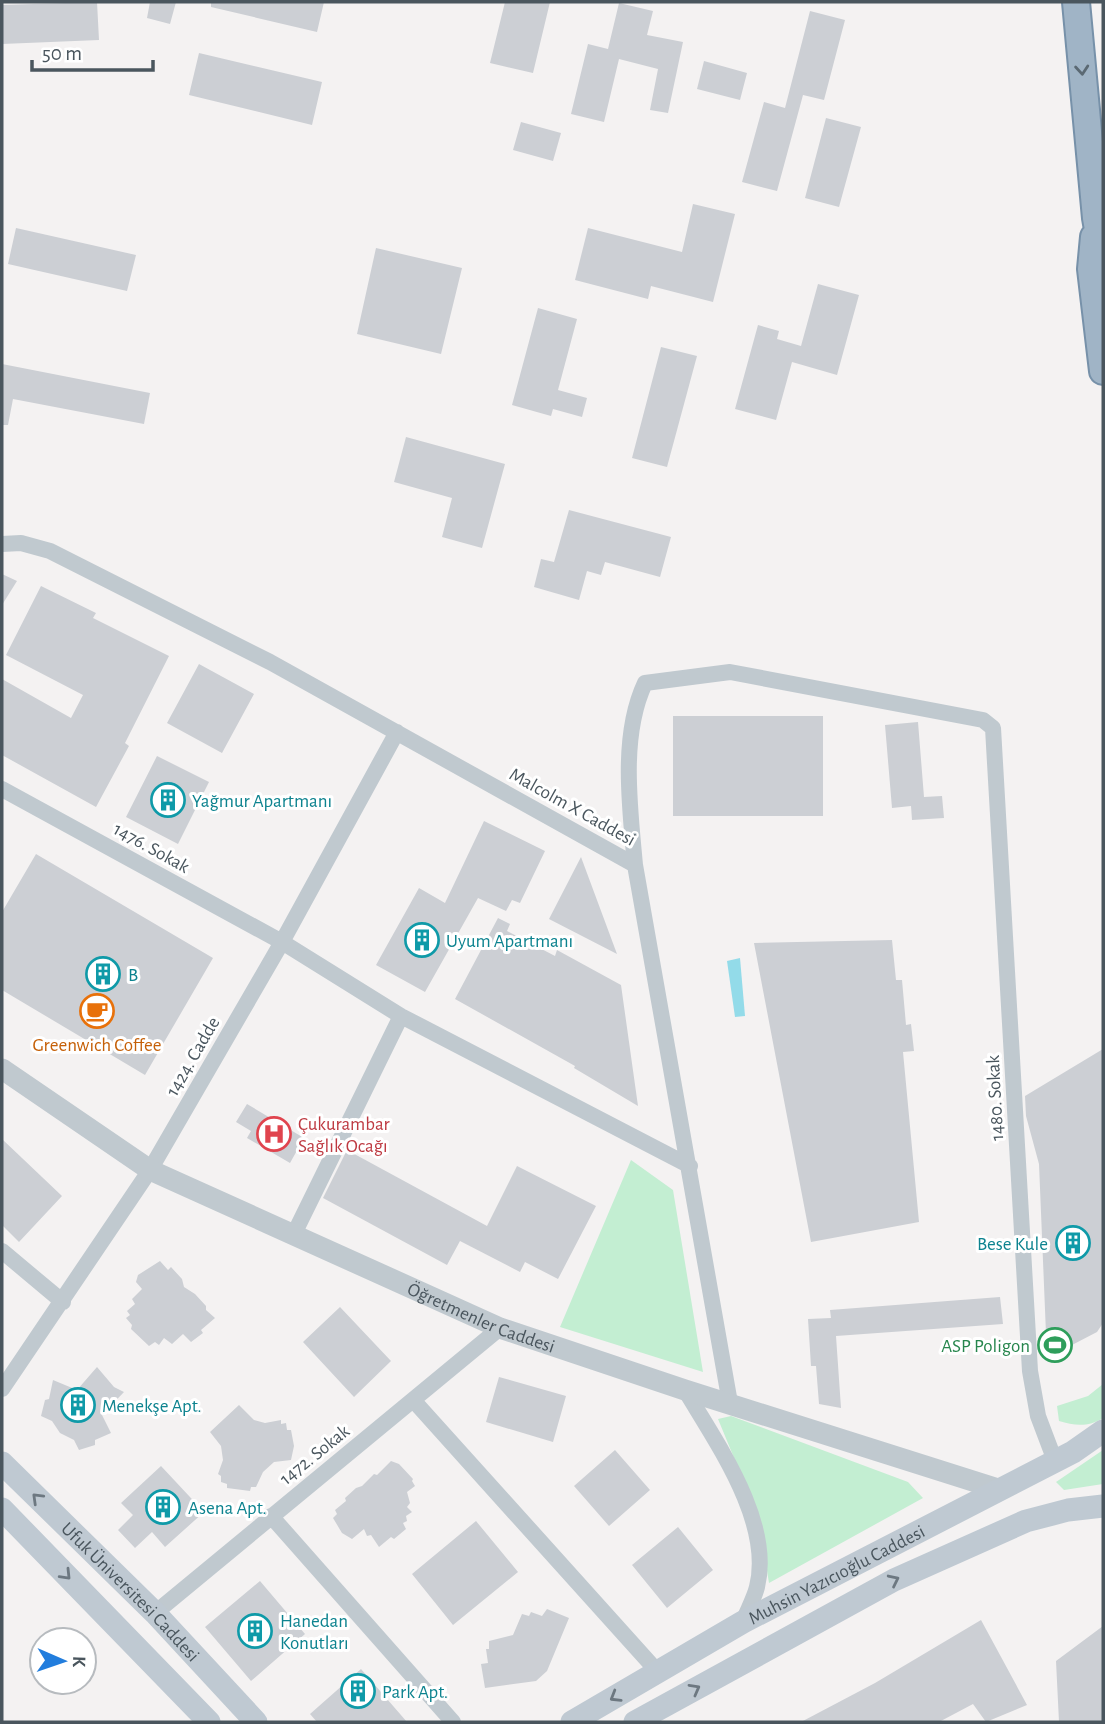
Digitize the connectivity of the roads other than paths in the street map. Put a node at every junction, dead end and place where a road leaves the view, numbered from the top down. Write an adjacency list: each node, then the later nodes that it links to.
1 (1076, 2): 2 (highway, one-way to 2)
2 (1096, 218): 3 (highway); 4 (highway)
3 (1103, 258)
4 (1103, 371)
5 (2, 544): 6 (street, Malcolm X Caddesi)
6 (397, 732): 8 (street, Malcolm X Caddesi); 9 (street, 1424. Cadde)
7 (2, 789): 9 (street, 1476. Sokak)
8 (635, 865): 12 (street, Malcolm X Caddesi); 23 (street, 1480. Sokak)
9 (282, 942): 10 (street, 1476. Sokak); 13 (street, 1424. Cadde)
10 (401, 1016): 12 (street, 1476. Sokak); 14 (street)
11 (2, 1069): 13 (street, Öğretmenler Caddesi)
12 (690, 1166): 21 (street, Malcolm X Caddesi)
13 (150, 1170): 14 (street, Öğretmenler Caddesi); 16 (street, 1424. Cadde)
14 (293, 1236): 17 (street, Öğretmenler Caddesi)
15 (2, 1251): 16 (street)
16 (63, 1301): 18 (street, 1424. Cadde)
17 (500, 1328): 19 (street, Öğretmenler Caddesi); 20 (street, 1472. Sokak)
18 (2, 1389)
19 (685, 1390): 21 (street, Öğretmenler Caddesi); 30 (street)
20 (414, 1401): 28 (street, 1472. Sokak); 31 (street)
21 (730, 1403): 25 (street, Öğretmenler Caddesi)
22 (1103, 1431): 23 (main road, Muhsin Yazıcıoğlu Caddesi)
23 (1055, 1461): 25 (main road, Muhsin Yazıcıoğlu Caddesi)
24 (2, 1464): 29 (main road, Ufuk Üniversitesi Caddesi, one-way to 24)
25 (998, 1489): 30 (main road, Muhsin Yazıcıoğlu Caddesi)
26 (1103, 1506): 36 (main road, Muhsin Yazıcıoğlu Caddesi, one-way to 26)
27 (2, 1509): 32 (main road, Ufuk Üniversitesi Caddesi, one-way to 32)
28 (271, 1516): 29 (street, 1472. Sokak); 34 (street)
29 (155, 1613): 33 (main road, Ufuk Üniversitesi Caddesi)
30 (743, 1622): 31 (main road, Muhsin Yazıcıoğlu Caddesi)
31 (657, 1671): 35 (main road, Muhsin Yazıcıoğlu Caddesi, one-way to 35)
32 (209, 1722)
33 (256, 1722)
34 (453, 1722)
35 (572, 1722)
36 (635, 1722)

